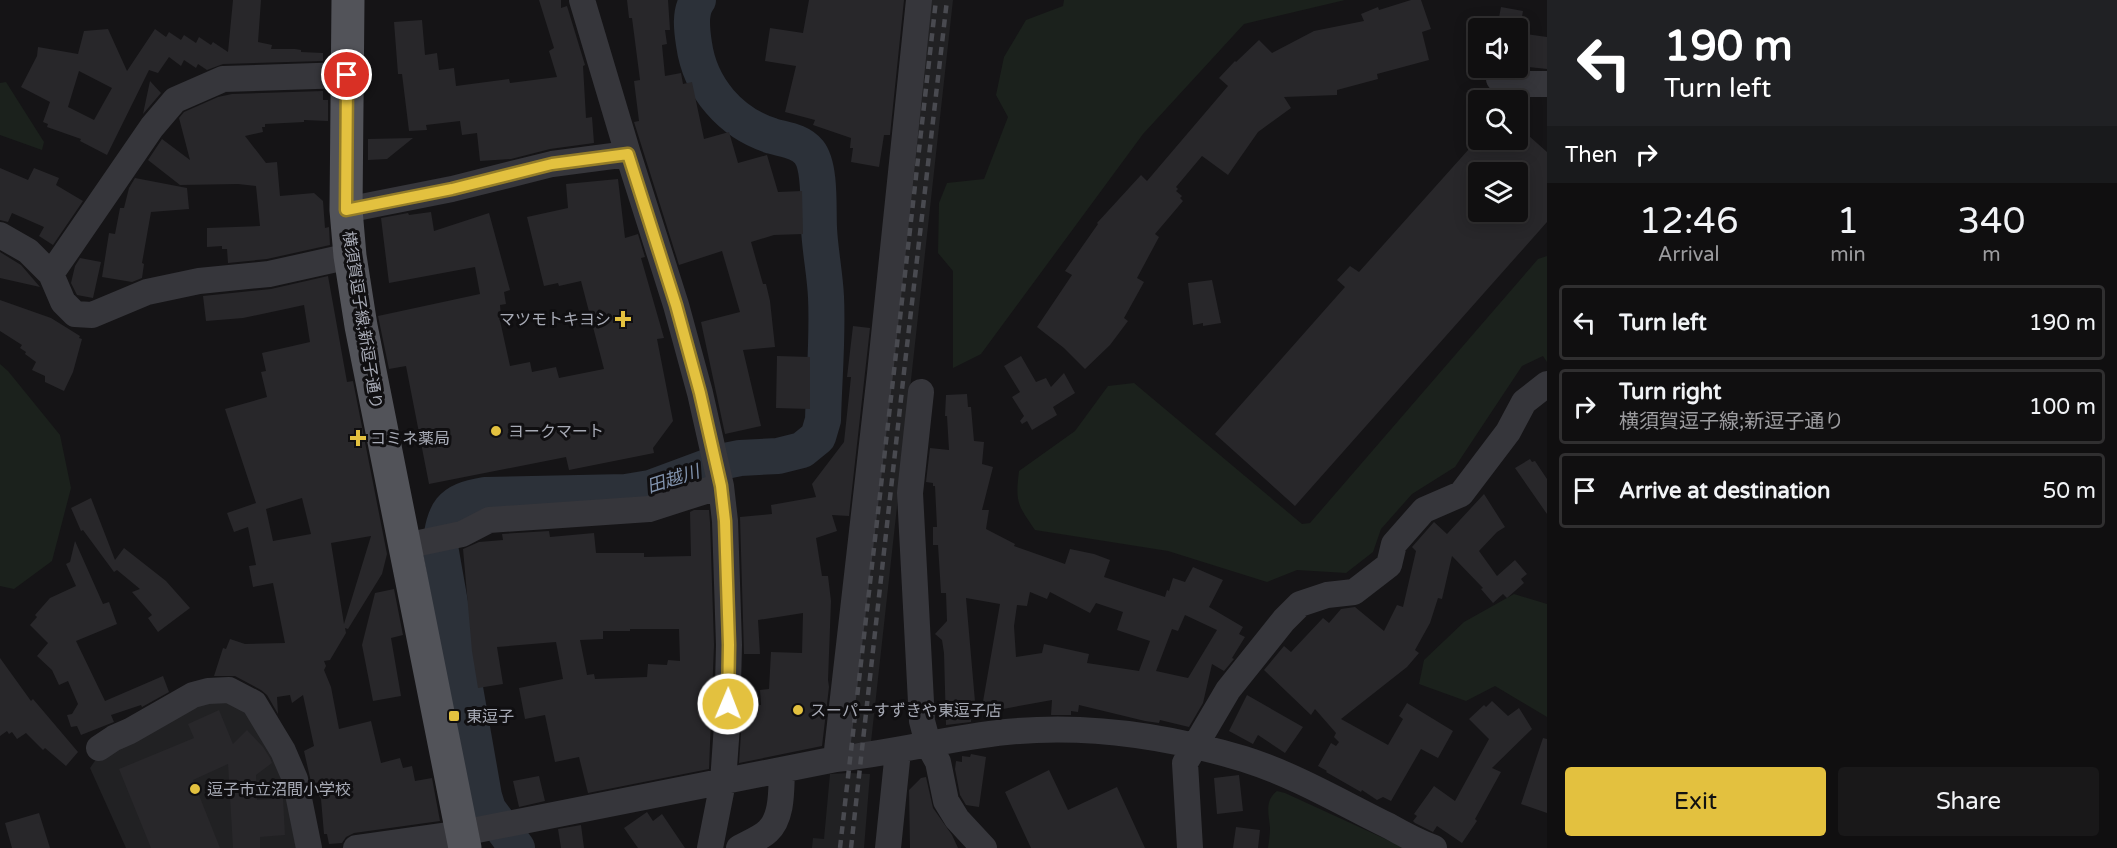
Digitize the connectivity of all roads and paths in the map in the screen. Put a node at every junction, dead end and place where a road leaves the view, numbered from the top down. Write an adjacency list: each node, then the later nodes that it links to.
1 (348, 0): 4 (main road, 横須賀逗子線;新逗子通り)
2 (582, 0): 7 (street)
3 (919, 0): 20 (street)
4 (347, 75): 8 (main road, 横須賀逗子線;新逗子通り); 11 (street)
5 (1499, 80): 6 (street)
6 (1547, 84)
7 (628, 154): 8 (street); 14 (street)
8 (346, 210): 10 (main road, 横須賀逗子線;新逗子通り)
9 (0, 235): 11 (street)
10 (350, 256): 11 (street); 15 (main road, 横須賀逗子線;新逗子通り)
11 (51, 274)
12 (1547, 384): 17 (street)
13 (921, 392): 16 (street)
14 (721, 482): 15 (street); 22 (street)
15 (430, 540): 23 (main road, 横須賀逗子線;新逗子通り)
16 (928, 744): 17 (street); 19 (street); 29 (street)
17 (1194, 746): 30 (street); 31 (street)
18 (99, 748): 24 (street)
19 (898, 751): 20 (street); 28 (street)
20 (836, 759): 21 (street)
21 (782, 771): 22 (street); 27 (street)
22 (723, 782): 23 (street); 26 (street)
23 (482, 833): 25 (street)
24 (309, 848)
25 (356, 848)
26 (710, 848)
27 (739, 848)
28 (888, 848)
29 (984, 848)
30 (1190, 848)
31 (1434, 848)

